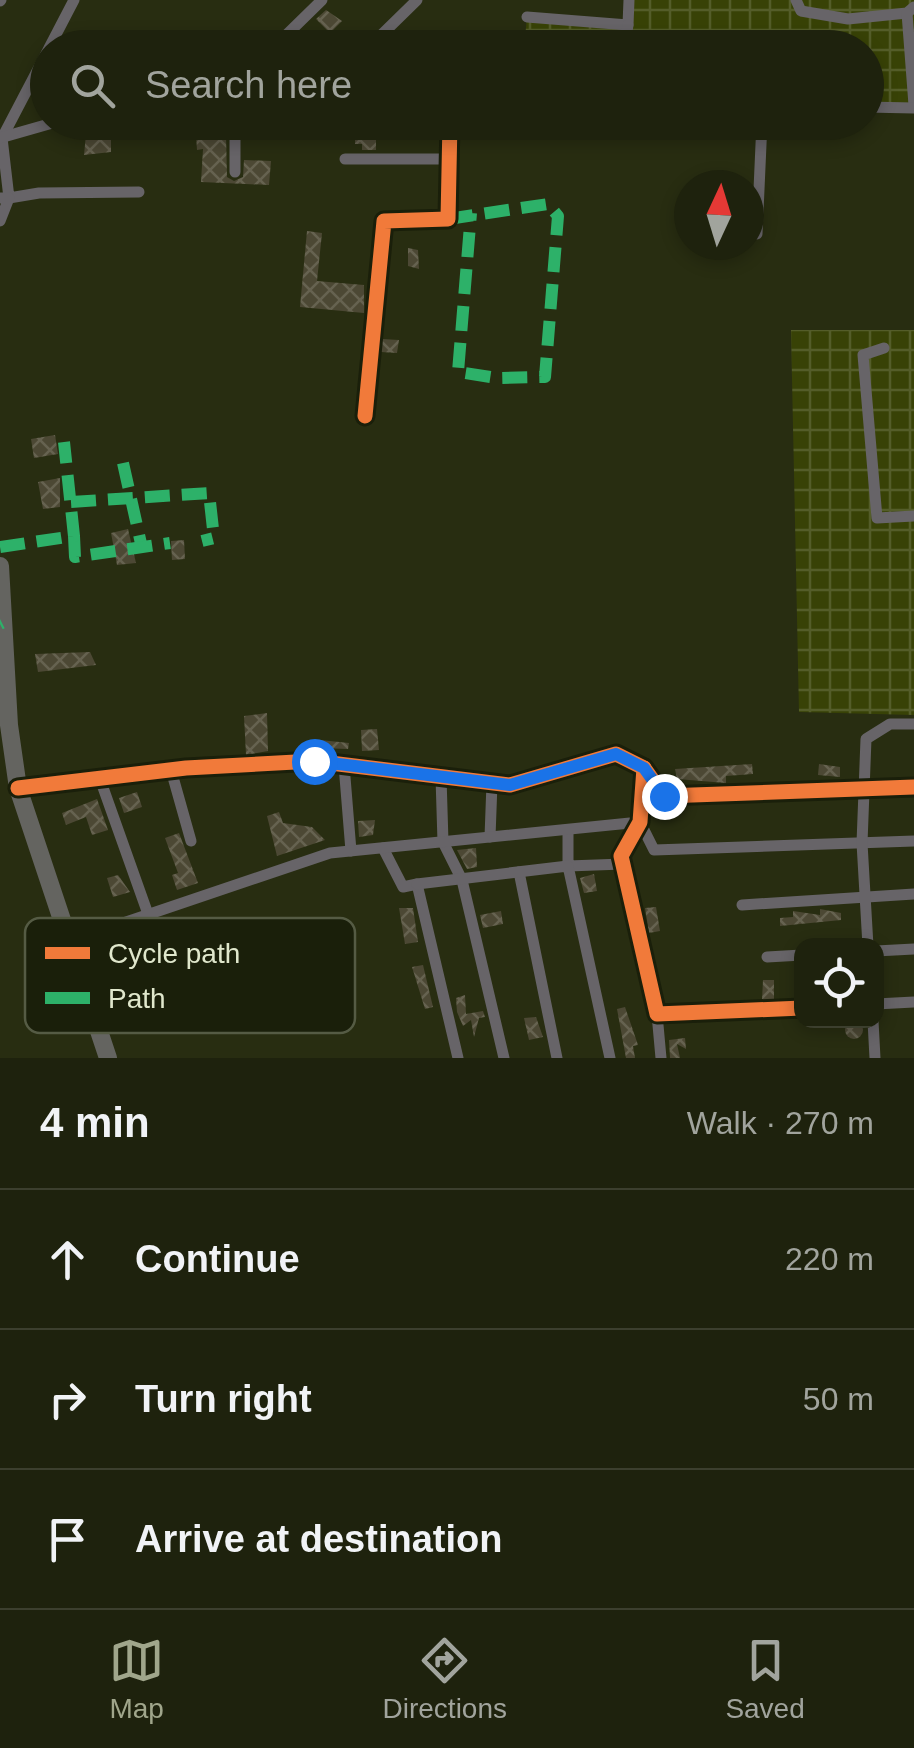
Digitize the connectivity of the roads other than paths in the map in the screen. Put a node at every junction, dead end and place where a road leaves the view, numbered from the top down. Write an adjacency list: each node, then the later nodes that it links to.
1 (74, 0): 9 (street)
2 (322, 0): 10 (street)
3 (417, 0): 11 (street)
4 (629, 0): 8 (street)
5 (796, 0): 6 (street)
6 (911, 10): 14 (street)
7 (527, 17): 8 (street)
8 (628, 26): 12 (street)
9 (58, 30)
10 (291, 30)
11 (386, 30)
12 (627, 30)
13 (30, 83): 17 (street)
14 (914, 106): 15 (street)
15 (884, 107)
16 (30, 130): 17 (street)
17 (1, 138): 26 (street)
18 (235, 140): 24 (street)
19 (450, 140): 22 (street)
20 (761, 140): 23 (street)
21 (346, 159): 22 (street)
22 (449, 160): 29 (street)
23 (760, 170)
24 (235, 172)
25 (139, 192): 26 (street)
26 (4, 198): 27 (street)
27 (0, 222)
28 (884, 348): 30 (street)
29 (365, 416)
30 (914, 516)
31 (0, 566): 33 (main road)
32 (914, 724): 42 (street)
33 (7, 760): 41 (main road)
34 (344, 765): 36 (street); 37 (street); 51 (street)
35 (644, 768): 39 (street); 42 (street); 43 (street)
36 (171, 770): 38 (street); 46 (street)
37 (441, 776): 39 (street); 48 (street)
38 (100, 779): 41 (street); 60 (street)
39 (492, 783): 45 (street)
40 (914, 787): 42 (street)
41 (18, 788): 61 (main road)
42 (864, 788): 49 (street)
43 (640, 822): 44 (street); 49 (street); 52 (street)
44 (568, 830): 45 (street); 53 (street)
45 (490, 837): 48 (street)
46 (191, 841)
47 (914, 841): 49 (street)
48 (443, 842): 50 (street); 55 (street)
49 (862, 842): 58 (street)
50 (383, 848): 51 (street); 56 (street)
51 (351, 851): 60 (street)
52 (623, 864): 53 (street); 71 (street)
53 (568, 866): 54 (street); 78 (street)
54 (519, 872): 55 (street); 77 (street)
55 (462, 880): 56 (street); 76 (street)
56 (417, 884): 75 (street)
57 (914, 894): 58 (street)
58 (866, 897): 59 (street); 63 (street)
59 (742, 905)
60 (148, 914): 62 (street)
61 (59, 918)
62 (136, 918)
63 (868, 938)
64 (914, 950): 65 (street)
65 (884, 952)
66 (794, 955): 67 (street)
67 (767, 957)
68 (914, 1002): 69 (street)
69 (884, 1004)
70 (794, 1008): 71 (street)
71 (657, 1014): 79 (street)
72 (873, 1028): 80 (street)
73 (99, 1033): 74 (main road)
74 (108, 1058)
75 (458, 1058)
76 (504, 1058)
77 (556, 1058)
78 (610, 1058)
79 (662, 1058)
80 (875, 1058)

